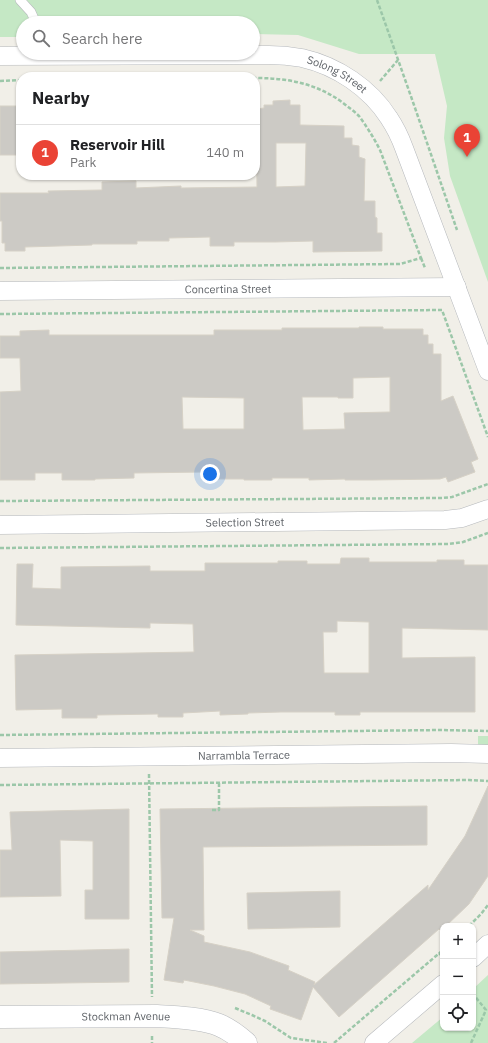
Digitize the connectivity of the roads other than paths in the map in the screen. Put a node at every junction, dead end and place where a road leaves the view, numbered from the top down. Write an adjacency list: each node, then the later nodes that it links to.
1 (20, 0): 2 (lane)
2 (33, 16)
3 (16, 55): 5 (street, Solong Street)
4 (260, 55): 6 (street, Solong Street)
5 (0, 56)
6 (456, 287): 7 (street, Concertina Street); 8 (street, Solong Street)
7 (0, 291)
8 (488, 371)
9 (488, 509): 10 (street, Selection Street)
10 (0, 525)
11 (488, 754): 12 (street, Narrambla Terrace)
12 (0, 758)
13 (488, 944): 14 (street)
14 (476, 955)
15 (440, 987): 18 (street)
16 (0, 1017): 17 (street, Stockman Avenue)
17 (246, 1043)
18 (374, 1043)

